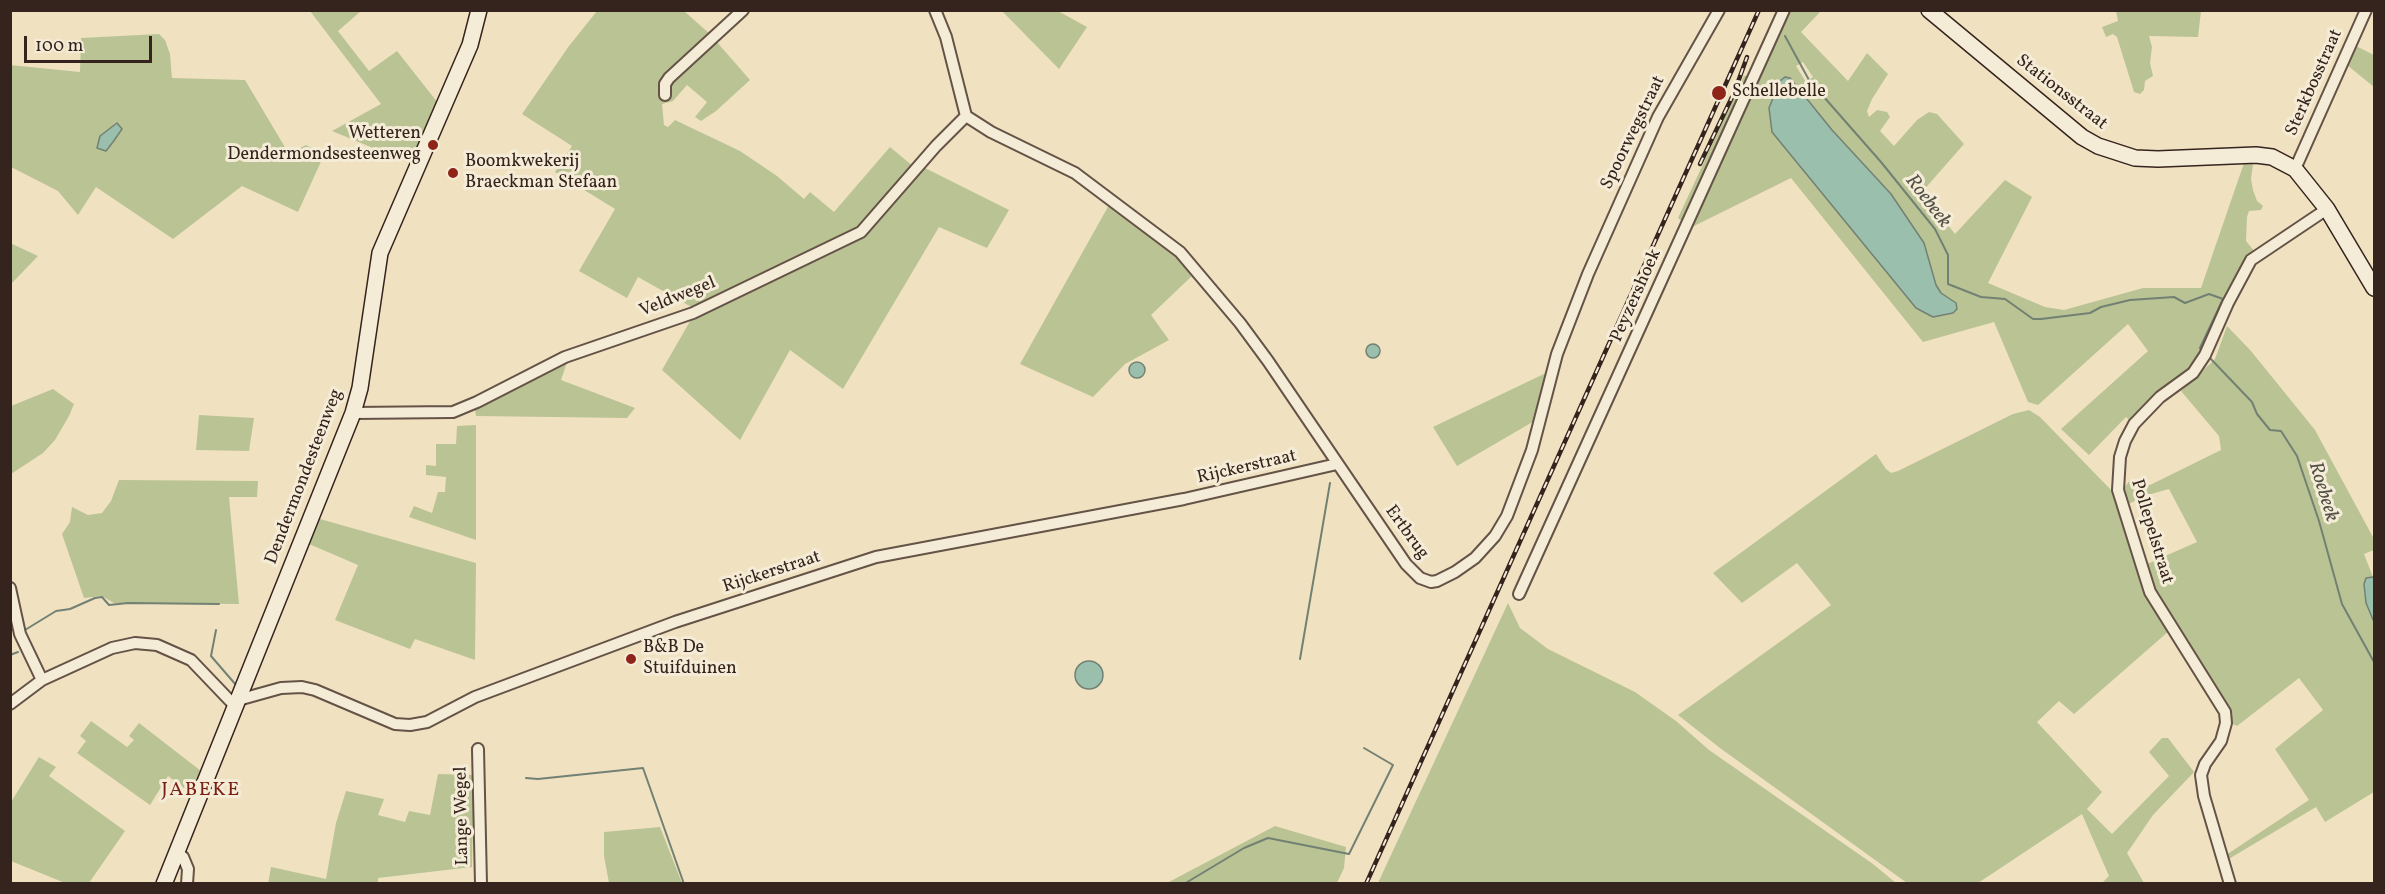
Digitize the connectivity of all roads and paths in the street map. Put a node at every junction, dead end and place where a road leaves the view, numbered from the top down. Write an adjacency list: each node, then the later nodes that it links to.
1 (479, 10): 14 (main road, Dendermondesteenweg)
2 (742, 10): 8 (street)
3 (935, 10): 9 (street)
4 (1719, 10): 12 (street, Spoorwegstraat)
5 (1784, 10): 17 (street, Peyzershoek)
6 (1929, 10): 10 (main road, Stationsstraat)
7 (2366, 10): 10 (street, Sterkbosstraat)
8 (665, 95)
9 (966, 116): 14 (street, Veldwegel); 15 (street, Ertbrug)
10 (2295, 169): 11 (main road)
11 (2327, 209): 13 (main road); 26 (street, Pollepelstraat)
12 (1588, 274): 15 (street, Ertbrug)
13 (2374, 288)
14 (353, 413): 19 (main road, Dendermondesteenweg)
15 (1337, 464): 19 (street, Rijckerstraat)
16 (10, 588): 18 (street)
17 (1519, 594)
18 (42, 680): 19 (street); 20 (street)
19 (237, 703): 22 (main road, Dendermondesteenweg)
20 (10, 704)
21 (478, 748): 25 (street, Lange Wegel)
22 (177, 852): 23 (main road, Dendermondesteenweg); 24 (street)
23 (164, 884)
24 (187, 884)
25 (481, 884)
26 (2230, 884)

